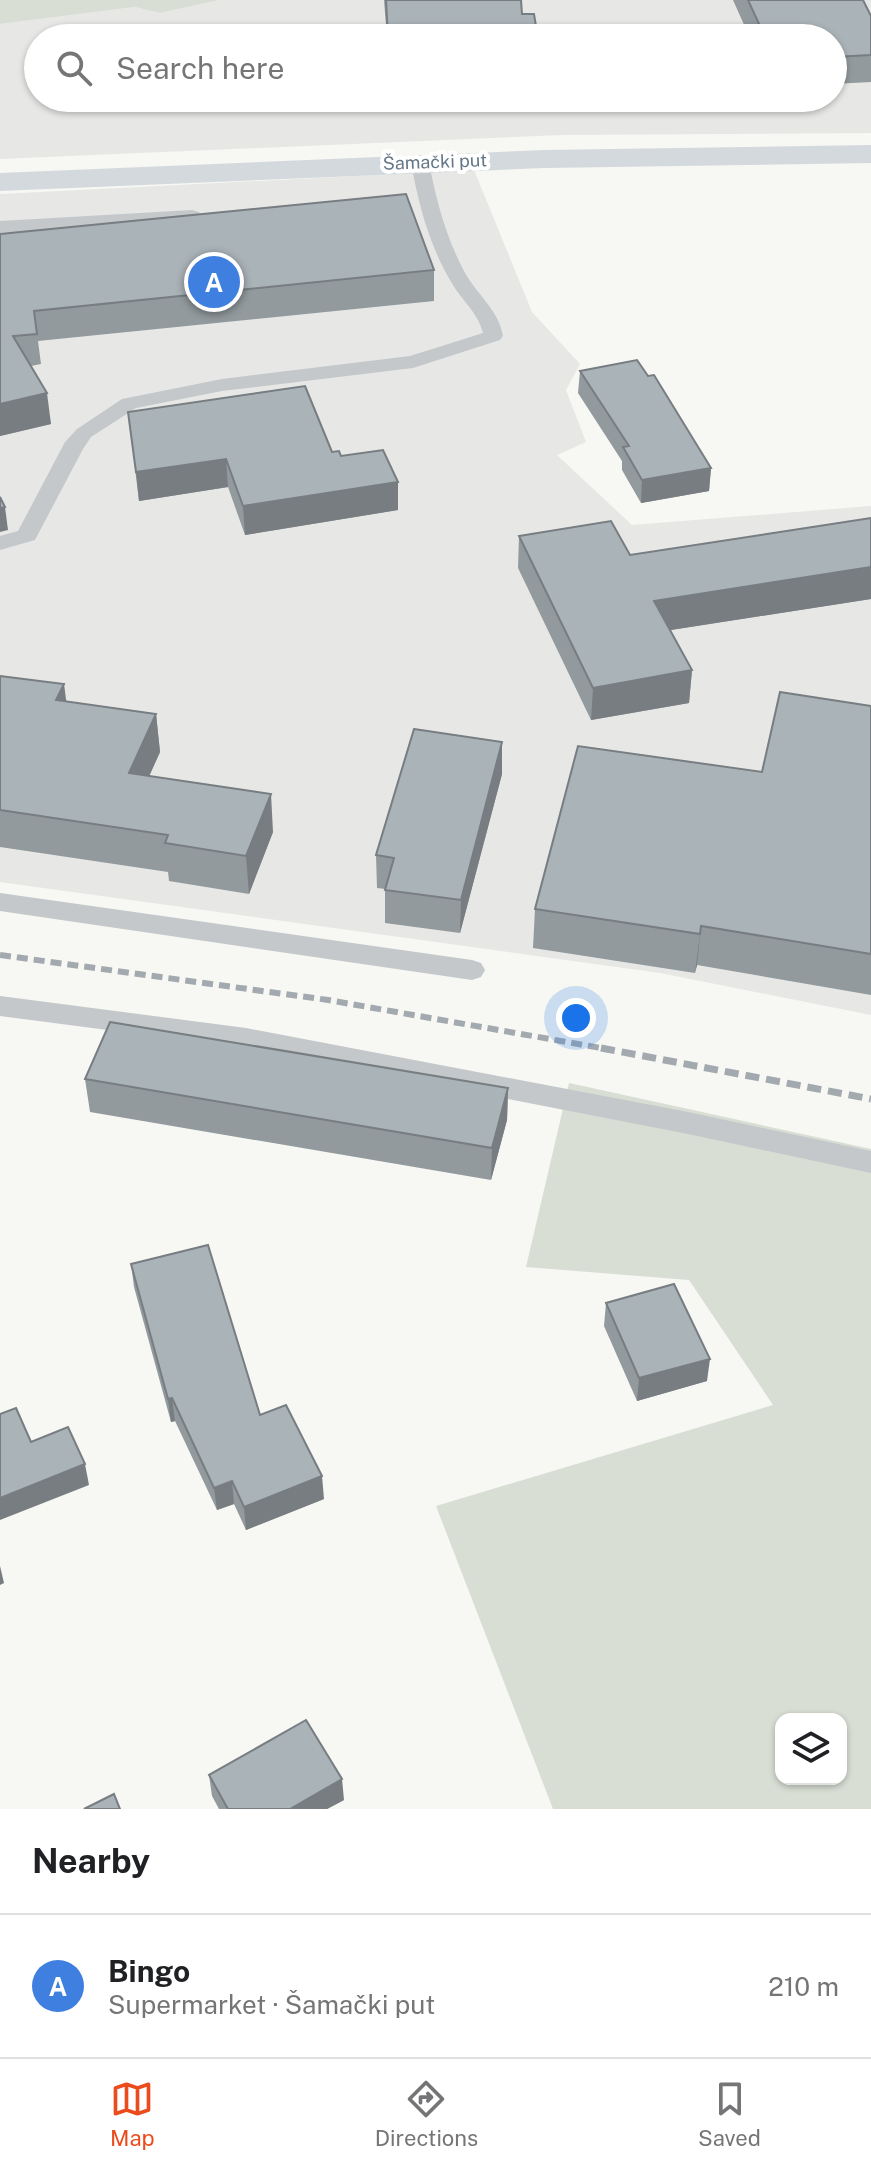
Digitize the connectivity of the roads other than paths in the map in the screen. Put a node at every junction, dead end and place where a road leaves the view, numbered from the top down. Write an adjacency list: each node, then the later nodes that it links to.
1 (871, 154): 2 (main road, Šamački put)
2 (417, 181): 3 (main road, Šamački put); 6 (lane)
3 (0, 182)
4 (209, 215): 5 (lane)
5 (0, 227)
6 (0, 543)
7 (0, 902): 8 (lane)
8 (472, 970)
9 (0, 1006): 10 (lane)
10 (871, 1162)

